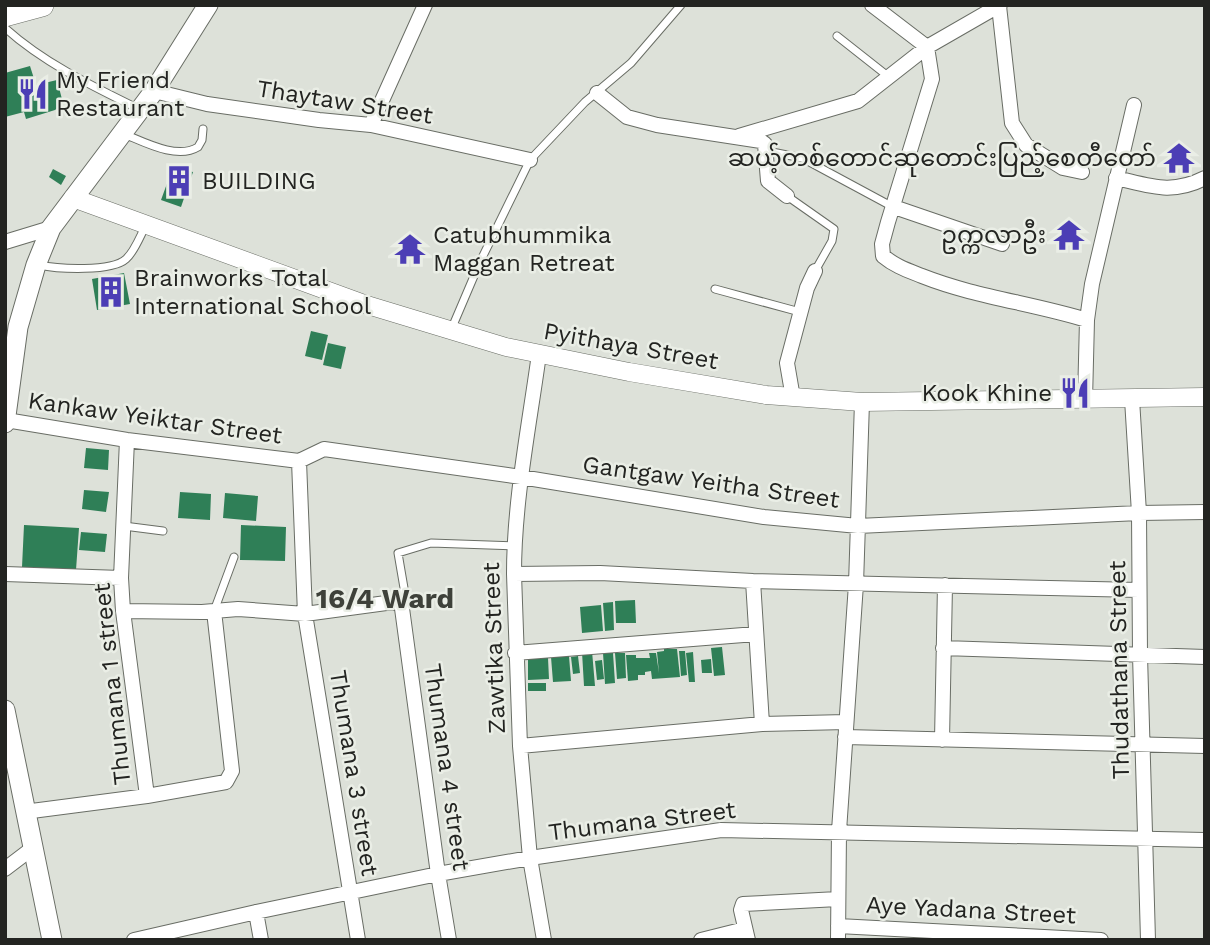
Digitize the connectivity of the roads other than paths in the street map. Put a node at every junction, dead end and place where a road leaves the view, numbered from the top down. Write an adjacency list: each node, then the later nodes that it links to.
1 (42, 5): 7 (main road)
2 (208, 5): 12 (main road)
3 (425, 5): 16 (street)
4 (681, 5): 13 (lane)
5 (872, 5): 10 (street)
6 (999, 6): 10 (street); 22 (street)
7 (5, 15)
8 (5, 28): 15 (lane)
9 (837, 36): 11 (lane)
10 (927, 47): 11 (street); 27 (street)
11 (889, 76): 19 (street)
12 (154, 91): 15 (main road); 16 (street, Thaytaw Street)
13 (597, 93): 19 (street); 21 (lane)
14 (1134, 105): 23 (street)
15 (140, 109): 18 (main road)
16 (371, 125): 21 (street, Thaytaw Street)
17 (203, 129): 18 (lane)
18 (122, 134): 26 (main road)
19 (739, 136): 20 (street)
20 (767, 151): 25 (street); 27 (lane)
21 (530, 160): 37 (lane)
22 (1082, 172)
23 (1115, 178): 24 (street); 36 (street)
24 (1205, 178)
25 (787, 196): 33 (lane)
26 (73, 198): 28 (street, Pyithaya Street); 29 (main road)
27 (894, 207): 31 (street); 36 (street)
28 (146, 225): 32 (lane); 37 (street, Pyithaya Street)
29 (51, 228): 30 (street); 32 (main road)
30 (5, 242)
31 (1002, 244)
32 (36, 265): 44 (main road)
33 (815, 271): 35 (street)
34 (715, 289): 35 (lane)
35 (801, 312): 40 (street)
36 (1087, 320): 42 (street)
37 (451, 330): 38 (street, Pyithaya Street)
38 (539, 354): 40 (street, Pyithaya Street); 47 (street, Zawtika Street)
39 (1205, 397): 41 (street, Pyithaya Street)
40 (793, 398): 43 (street, Pyithaya Street)
41 (1132, 399): 42 (street, Pyithaya Street); 49 (street, Thudathana Street)
42 (1085, 400): 43 (street, Pyithaya Street)
43 (862, 402): 51 (street)
44 (5, 421): 45 (street, Kankaw Yeiktar Street)
45 (127, 440): 46 (street, Kankaw Yeiktar Street); 50 (street, Thumana 1 street)
46 (299, 461): 47 (street, Gantgaw Yeitha Street); 65 (street, Thumana 3 street)
47 (522, 477): 51 (street, Gantgaw Yeitha Street); 53 (street, Zawtika Street)
48 (1205, 512): 49 (street, Gantgaw Yeitha Street)
49 (1139, 513): 51 (street, Gantgaw Yeitha Street); 61 (street, Thudathana Street)
50 (124, 526): 52 (lane); 57 (street, Thumana 1 street)
51 (858, 526): 59 (street)
52 (163, 531)
53 (514, 546): 56 (street, Zawtika Street); 62 (lane)
54 (234, 557): 64 (lane)
55 (5, 574): 57 (street)
56 (514, 574): 58 (street); 68 (street, Zawtika Street)
57 (121, 578): 63 (street, Thumana 1 street)
58 (753, 581): 59 (street); 66 (street)
59 (856, 584): 60 (street); 73 (street)
60 (945, 585): 61 (street); 67 (street)
61 (1139, 590): 69 (street, Thudathana Street)
62 (401, 601): 65 (street); 87 (street, Thumana 4 street)
63 (123, 611): 64 (street); 79 (street, Thumana 1 street)
64 (214, 611): 65 (street); 79 (street)
65 (305, 614): 88 (street, Thumana 3 street)
66 (756, 634): 68 (street); 72 (street)
67 (943, 648): 69 (street); 75 (street)
68 (515, 653): 77 (street, Zawtika Street)
69 (1139, 655): 70 (street); 76 (street, Thudathana Street)
70 (1205, 657)
71 (5, 710): 74 (main road)
72 (762, 724): 73 (street); 77 (street)
73 (846, 729): 75 (street); 81 (street)
74 (7, 735): 80 (main road)
75 (942, 740): 76 (street)
76 (1143, 745): 78 (street); 82 (street, Thudathana Street)
77 (520, 746): 85 (street, Zawtika Street)
78 (1205, 746)
79 (147, 796): 80 (street)
80 (24, 812): 84 (main road)
81 (839, 831): 82 (street, Thumana Street); 85 (street, Thumana Street); 89 (street)
82 (1145, 840): 83 (street, Thumana Street); 103 (street, Thudathana Street)
83 (1205, 840)
84 (34, 847): 86 (street); 95 (main road)
85 (530, 858): 87 (street, Thumana Street); 100 (street, Zawtika Street)
86 (5, 869)
87 (438, 874): 88 (street, Thumana Street); 99 (street, Thumana 4 street)
88 (350, 891): 90 (street, Thumana Street); 98 (street, Thumana 3 street)
89 (838, 898): 91 (street); 92 (street)
90 (256, 912): 94 (street, Thumana Street); 97 (street)
91 (838, 933): 93 (street, Aye Yadana Street)
92 (747, 934): 101 (street)
93 (923, 935): 102 (street, Aye Yadana Street)
94 (169, 936): 96 (street, Thumana Street)
95 (52, 940)
96 (134, 940)
97 (261, 940)
98 (358, 940)
99 (449, 940)
100 (544, 940)
101 (701, 940)
102 (1101, 940)
103 (1148, 940)

